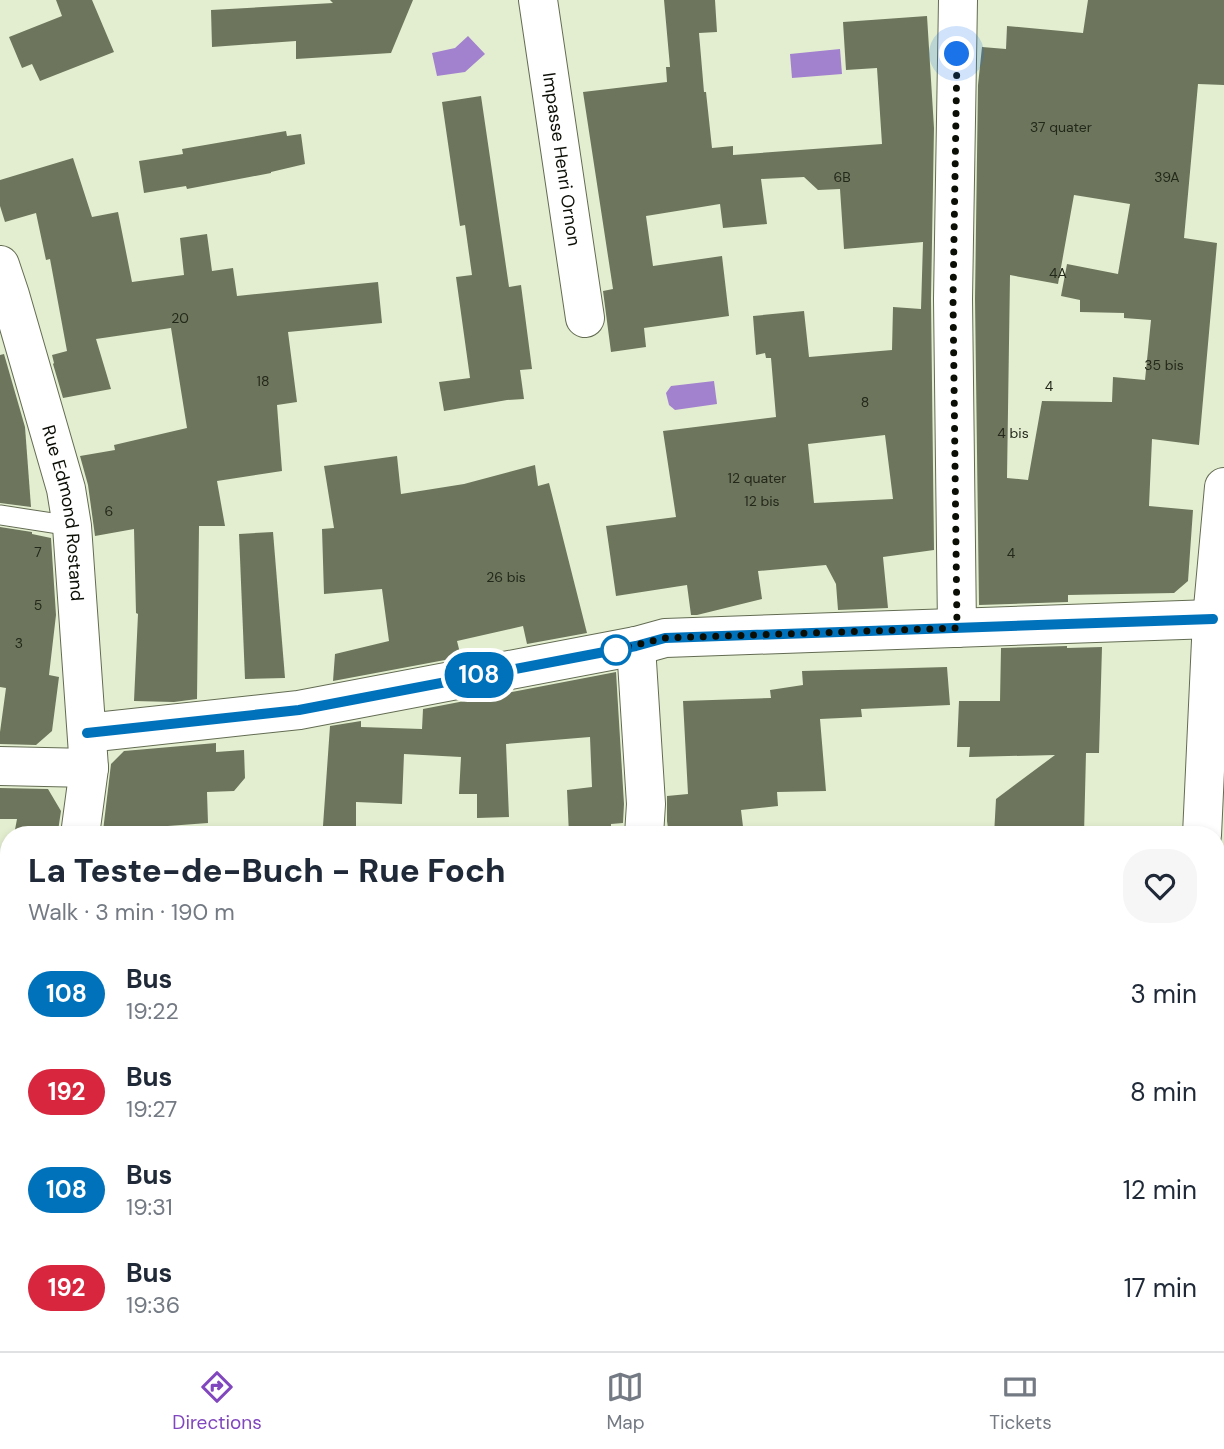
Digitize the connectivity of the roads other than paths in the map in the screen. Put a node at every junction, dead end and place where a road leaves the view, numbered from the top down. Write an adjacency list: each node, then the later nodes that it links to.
1 (538, 0): 4 (street, Impasse Henri Ornon)
2 (958, 0): 9 (street)
3 (0, 265): 7 (street, Rue Edmond Rostand)
4 (585, 318)
5 (1224, 487): 8 (street)
6 (0, 515): 7 (lane)
7 (72, 526): 11 (street, Rue Edmond Rostand)
8 (1218, 618): 9 (street); 15 (street)
9 (957, 628): 10 (street)
10 (636, 646): 11 (street); 14 (street)
11 (88, 751): 12 (street); 13 (street, Rue Edmond Rostand)
12 (0, 766)
13 (81, 826)
14 (645, 826)
15 (1203, 826)

